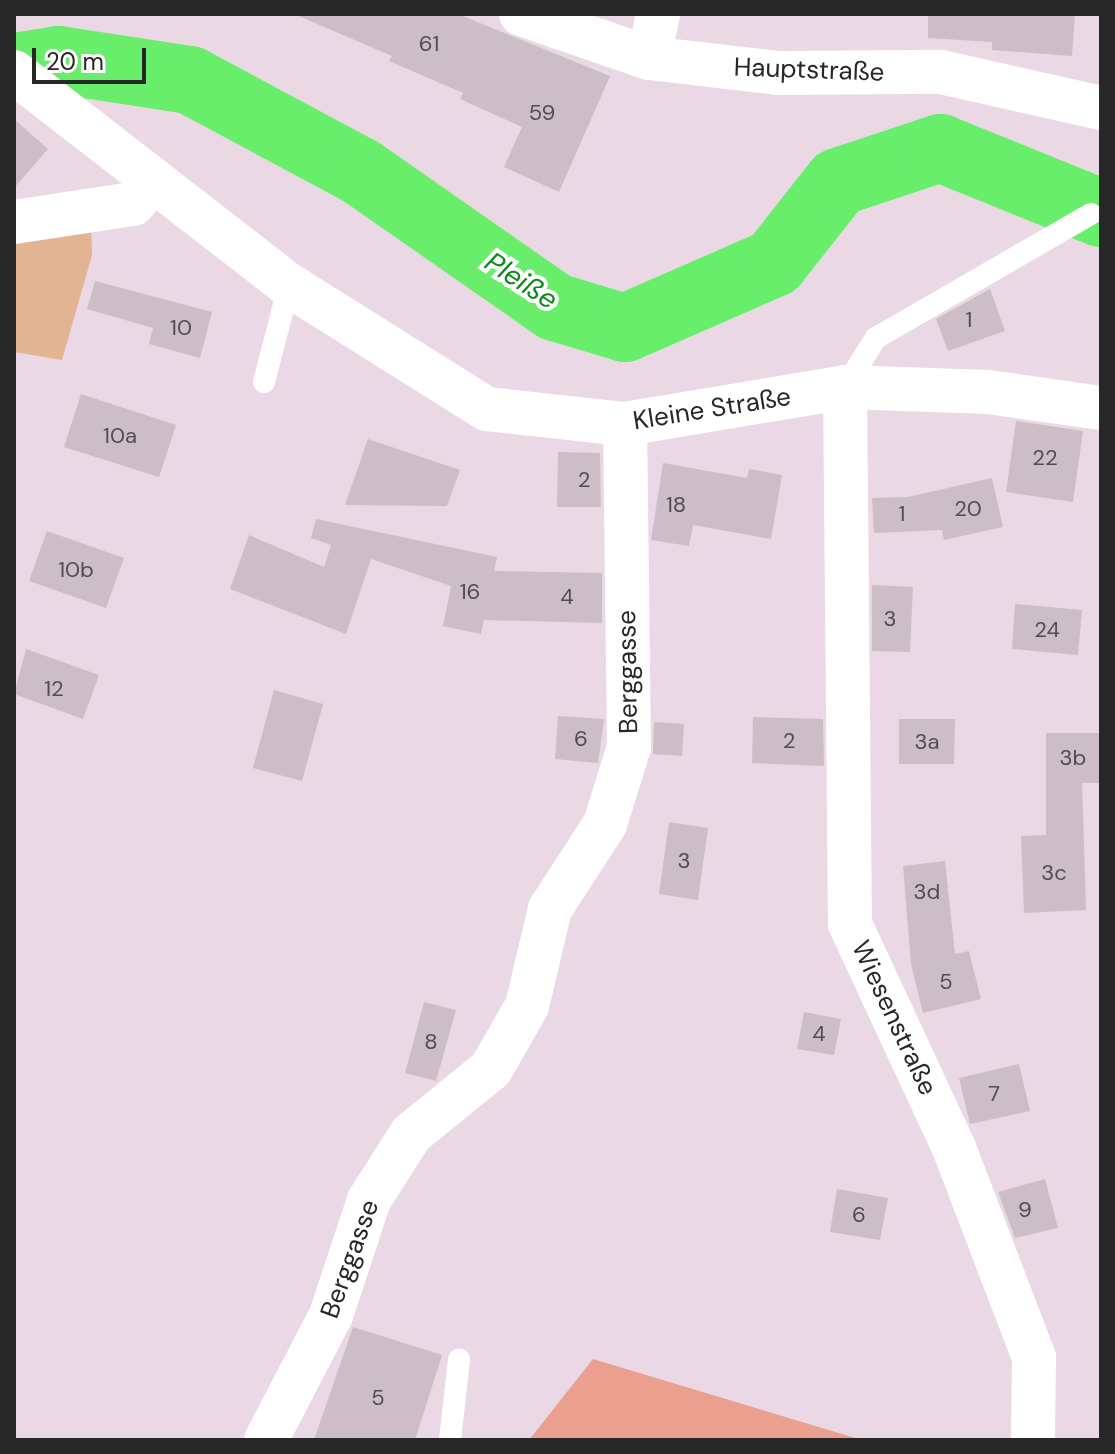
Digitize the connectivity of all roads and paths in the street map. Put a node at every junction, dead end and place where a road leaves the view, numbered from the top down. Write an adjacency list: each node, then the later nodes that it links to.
1 (521, 14): 3 (street, Hauptstraße)
2 (658, 14): 3 (street)
3 (649, 58): 5 (street, Hauptstraße)
4 (23, 80): 6 (street, Kleine Straße)
5 (1101, 108)
6 (152, 182): 8 (street); 9 (street, Kleine Straße)
7 (1091, 214): 11 (lane)
8 (14, 222)
9 (289, 285): 10 (lane); 13 (street, Kleine Straße)
10 (264, 382)
11 (845, 387): 12 (street, Kleine Straße); 13 (street, Kleine Straße); 17 (street, Wiesenstraße)
12 (1101, 408)
13 (625, 424): 15 (street, Berggasse)
14 (459, 1360): 16 (lane)
15 (266, 1440)
16 (450, 1440)
17 (1033, 1440)

